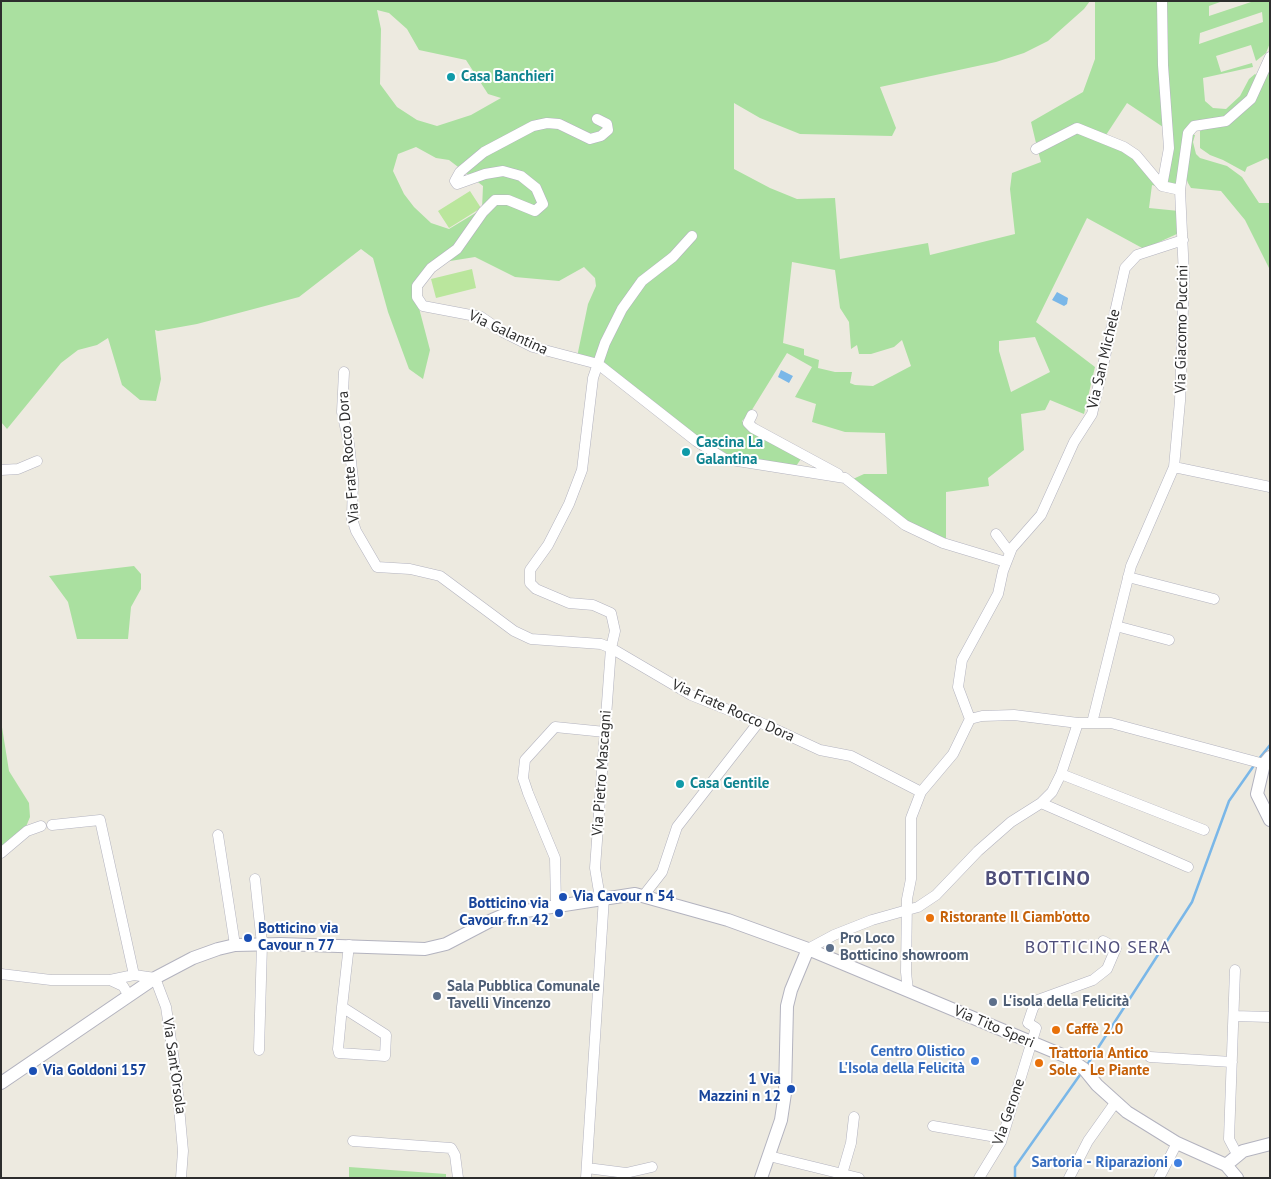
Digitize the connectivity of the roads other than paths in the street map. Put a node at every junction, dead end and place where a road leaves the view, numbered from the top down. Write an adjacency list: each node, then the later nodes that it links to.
1 (1162, 1): 5 (street)
2 (1270, 57): 6 (street, Via Giacomo Puccini)
3 (597, 119): 9 (street, Via Galantina)
4 (1036, 149): 5 (street)
5 (1162, 186): 6 (street)
6 (1180, 190): 8 (street, Via Giacomo Puccini)
7 (692, 236): 9 (street)
8 (1183, 240): 13 (street, Via Giacomo Puccini); 18 (street, Via San Michele)
9 (598, 364): 15 (street, Via Galantina); 23 (street, Via Pietro Mascagni)
10 (344, 372): 23 (street, Via Frate Rocco Dora)
11 (752, 415): 15 (street, Via Galantina)
12 (37, 460): 14 (street)
13 (1174, 467): 16 (street); 19 (street, Via Giacomo Puccini)
14 (1, 470)
15 (845, 478): 18 (street, Via Galantina)
16 (1270, 487)
17 (996, 534): 18 (street)
18 (1008, 558): 24 (street, Via San Michele)
19 (1128, 578): 20 (street); 21 (street, Via Giacomo Puccini)
20 (1214, 599)
21 (1116, 626): 22 (street); 27 (street, Via Giacomo Puccini)
22 (1169, 640)
23 (612, 648): 25 (street, Via Frate Rocco Dora); 28 (street, Via Pietro Mascagni)
24 (970, 719): 26 (street); 31 (street)
25 (758, 723): 31 (street, Via Frate Rocco Dora); 40 (street)
26 (1078, 723): 27 (street); 30 (street)
27 (1092, 723): 29 (street)
28 (605, 732): 41 (street, Via Pietro Mascagni); 42 (street)
29 (1265, 762): 32 (street)
30 (1061, 774): 33 (street); 35 (street)
31 (921, 792): 43 (street)
32 (1264, 800): 34 (street)
33 (1041, 803): 38 (street); 43 (street)
34 (1270, 820)
35 (1204, 830)
36 (218, 835): 46 (street)
37 (1, 853): 51 (street)
38 (1188, 867)
39 (255, 880): 45 (street)
40 (644, 895): 41 (street, Via Tito Speri); 48 (street, Via Tito Speri)
41 (602, 898): 42 (street, Via Tito Speri); 76 (street, Via Pietro Mascagni)
42 (556, 905): 47 (street, Via Tito Speri)
43 (908, 911): 48 (street); 54 (street)
44 (1103, 941): 59 (street)
45 (262, 944): 46 (street, Via Tito Speri); 47 (street, Via Tito Speri); 60 (street)
46 (235, 945): 52 (street, Via Tito Speri)
47 (349, 946): 56 (street)
48 (808, 949): 54 (street, Via Tito Speri); 72 (street)
49 (1235, 970): 57 (street)
50 (1, 974): 53 (street)
51 (134, 975): 52 (street); 53 (street)
52 (155, 978): 55 (street, Via Tito Speri); 78 (street, Via Sant'Orsola)
53 (110, 980): 55 (street)
54 (908, 991): 59 (street, Via Tito Speri)
55 (129, 996): 63 (street, Via Tito Speri)
56 (342, 1007): 56 (street)
57 (1234, 1016): 58 (street); 62 (street)
58 (1270, 1017)
59 (1032, 1043): 64 (street, Via Tito Speri); 67 (street, Via Gerone)
60 (260, 1050)
61 (1150, 1058): 62 (street)
62 (1232, 1062): 73 (street)
63 (1, 1083)
64 (1115, 1103): 69 (street, Via Tito Speri); 83 (street)
65 (854, 1117): 77 (street)
66 (933, 1126): 67 (street)
67 (1002, 1138): 82 (street, Via Gerone)
68 (353, 1141): 79 (street)
69 (1177, 1143): 75 (street, Via Tito Speri); 84 (street)
70 (1270, 1144): 71 (street)
71 (1250, 1149): 73 (street); 75 (street)
72 (769, 1156): 77 (street); 80 (street)
73 (1238, 1156): 75 (street)
74 (652, 1166): 76 (street)
75 (1232, 1171)
76 (587, 1173)
77 (842, 1174): 81 (street)
78 (182, 1178)
79 (458, 1178)
80 (761, 1178)
81 (860, 1178)
82 (979, 1178)
83 (1069, 1178)
84 (1159, 1178)

